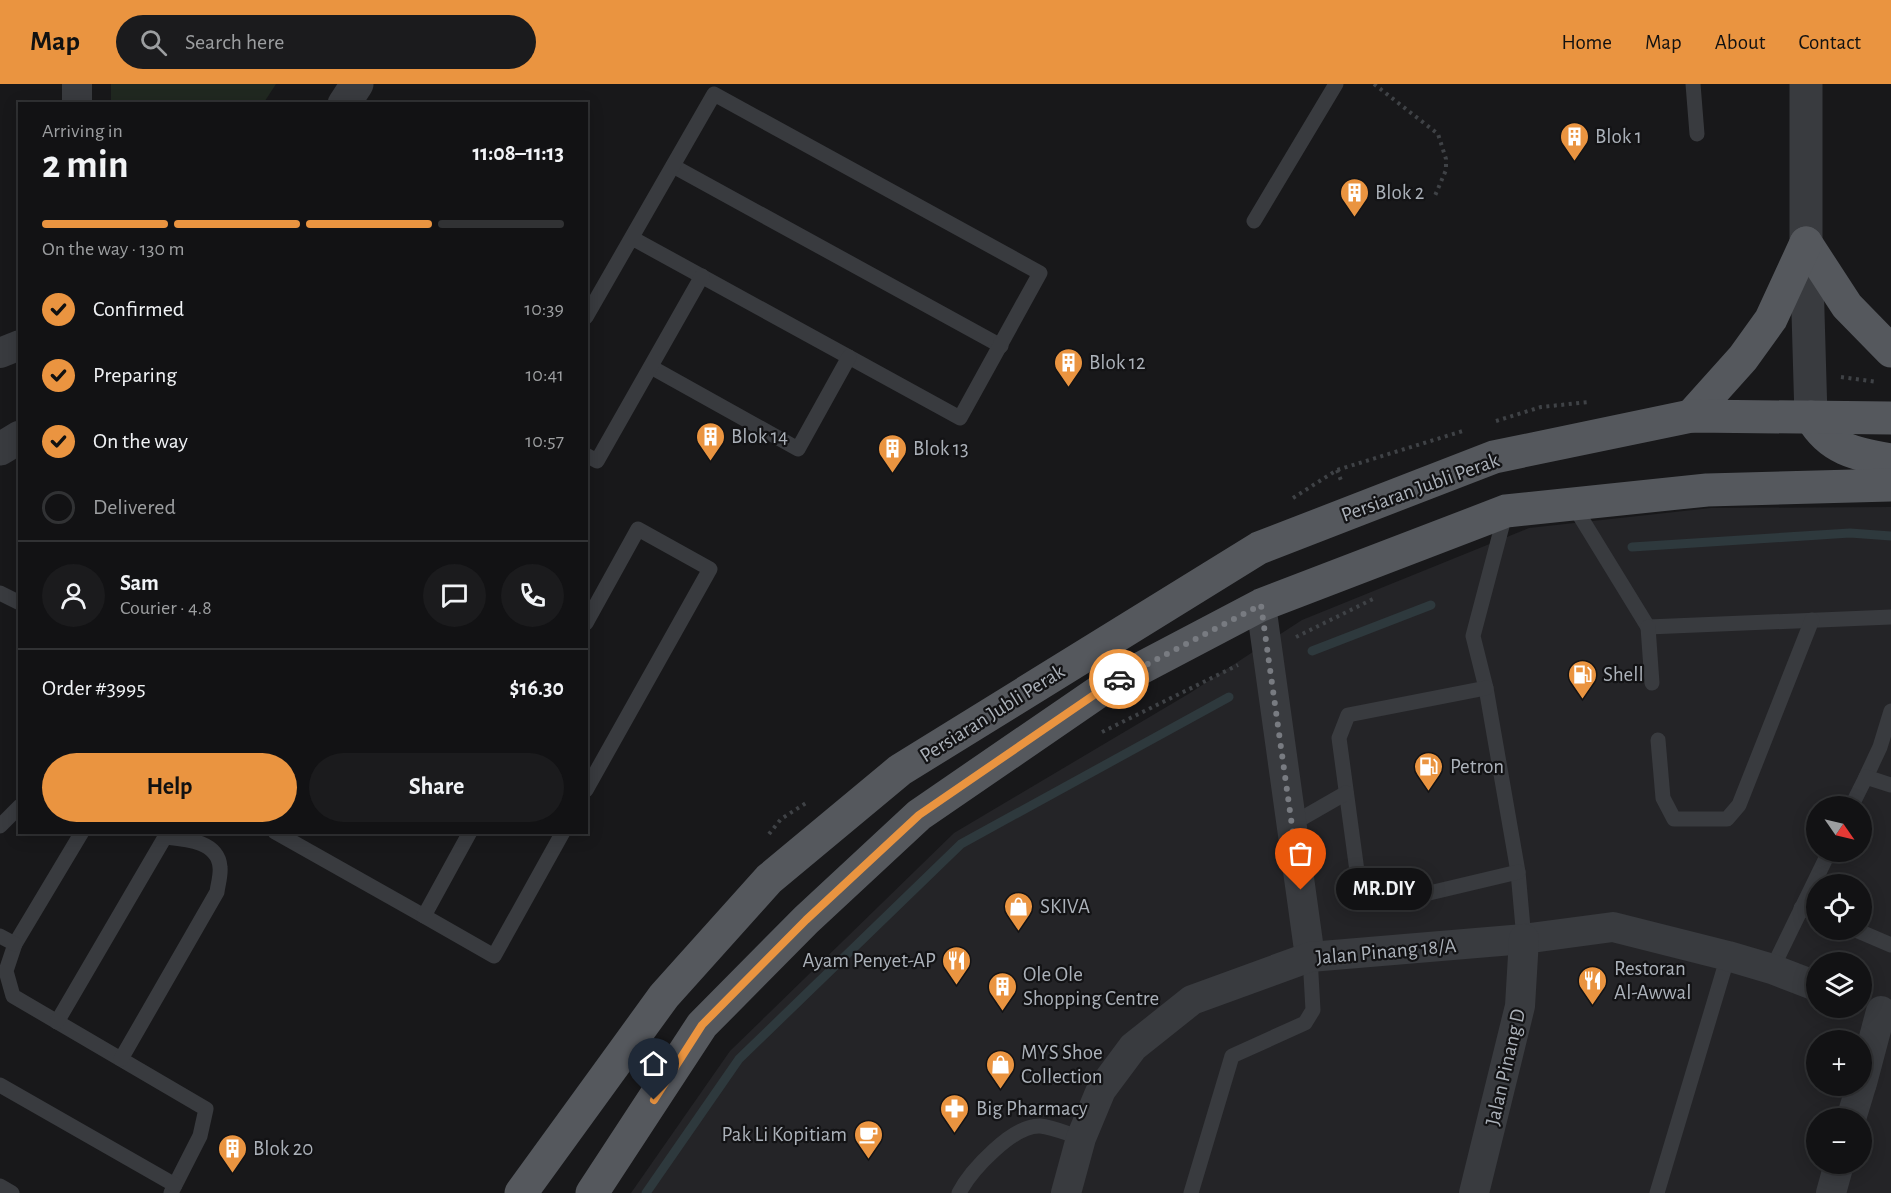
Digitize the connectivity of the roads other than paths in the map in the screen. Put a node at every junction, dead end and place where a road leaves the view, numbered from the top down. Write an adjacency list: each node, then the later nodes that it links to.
1 (77, 84): 6 (street)
2 (357, 84): 7 (street)
3 (1336, 84): 10 (lane)
4 (1693, 84): 8 (lane)
5 (1806, 84): 12 (street)
6 (77, 102)
7 (345, 102)
8 (1697, 134)
9 (673, 166): 11 (lane); 16 (lane); 16 (lane)
10 (1254, 221)
11 (632, 238): 13 (lane); 14 (lane)
12 (1806, 243): 17 (main road); 21 (main road); 22 (street)
13 (702, 276): 19 (lane); 20 (lane)
14 (588, 314)
15 (18, 346): 18 (street)
16 (1000, 346): 19 (lane)
17 (1891, 351)
18 (0, 353)
19 (849, 357): 20 (lane)
20 (651, 367): 26 (lane)
21 (1691, 416): 22 (main road, Persiaran Jubli Perak); 79 (main road, Persiaran Jubli Perak)
22 (1810, 417): 23 (main road, Persiaran Jubli Perak); 27 (main road)
23 (1891, 418)
24 (18, 438): 25 (street)
25 (0, 449)
26 (588, 456)
27 (1891, 460)
28 (1891, 485): 29 (main road, Persiaran Jubli Perak)
29 (1572, 503): 30 (main road, Persiaran Jubli Perak); 37 (lane)
30 (1506, 511): 33 (main road, Persiaran Jubli Perak); 39 (lane)
31 (0, 593): 32 (lane)
32 (18, 602)
33 (1261, 605): 49 (street); 80 (main road, Persiaran Jubli Perak)
34 (1891, 617): 36 (lane)
35 (588, 618): 45 (lane)
36 (1812, 620): 37 (lane); 41 (lane)
37 (1648, 627): 38 (lane)
38 (1652, 683)
39 (1486, 688): 46 (lane); 56 (lane)
40 (1891, 711): 42 (lane)
41 (1658, 740)
42 (1886, 749): 43 (lane)
43 (1866, 777): 44 (lane); 47 (lane)
44 (1891, 785)
45 (588, 786)
46 (1346, 793): 49 (lane); 56 (lane)
47 (1856, 796)
48 (18, 808): 50 (lane)
49 (1292, 824): 66 (street)
50 (0, 826)
51 (81, 834): 63 (lane)
52 (279, 834): 59 (lane)
53 (469, 834): 59 (lane)
54 (562, 834): 59 (lane)
55 (1824, 862): 57 (lane)
56 (1518, 872): 62 (lane)
57 (1801, 908): 58 (lane); 67 (lane)
58 (1806, 910)
59 (424, 916)
60 (0, 936): 63 (lane)
61 (1872, 937): 64 (lane)
62 (1524, 939): 65 (street, Jalan Pinang 18/A); 66 (street, Jalan Pinang 18/A); 84 (street, Jalan Pinang D)
63 (15, 944): 70 (lane)
64 (1891, 945)
65 (1728, 956): 67 (street, Jalan Pinang 18/A); 85 (lane)
66 (1310, 957): 74 (street, Jalan Pinang 18/A); 83 (lane)
67 (1772, 969): 68 (street, Jalan Pinang 18/A)
68 (1806, 982)
69 (1878, 1011): 71 (street)
70 (57, 1022): 72 (lane); 72 (lane)
71 (1872, 1037)
72 (121, 1059): 77 (lane)
73 (0, 1085): 77 (lane)
74 (1081, 1138): 81 (lane); 82 (street, Jalan Pinang 18/A)
75 (1836, 1174): 86 (street)
76 (0, 1186): 78 (lane)
77 (173, 1189)
78 (12, 1193)
79 (521, 1193)
80 (592, 1193)
81 (959, 1193)
82 (1066, 1193)
83 (1191, 1193)
84 (1474, 1193)
85 (1657, 1193)
86 (1831, 1193)

